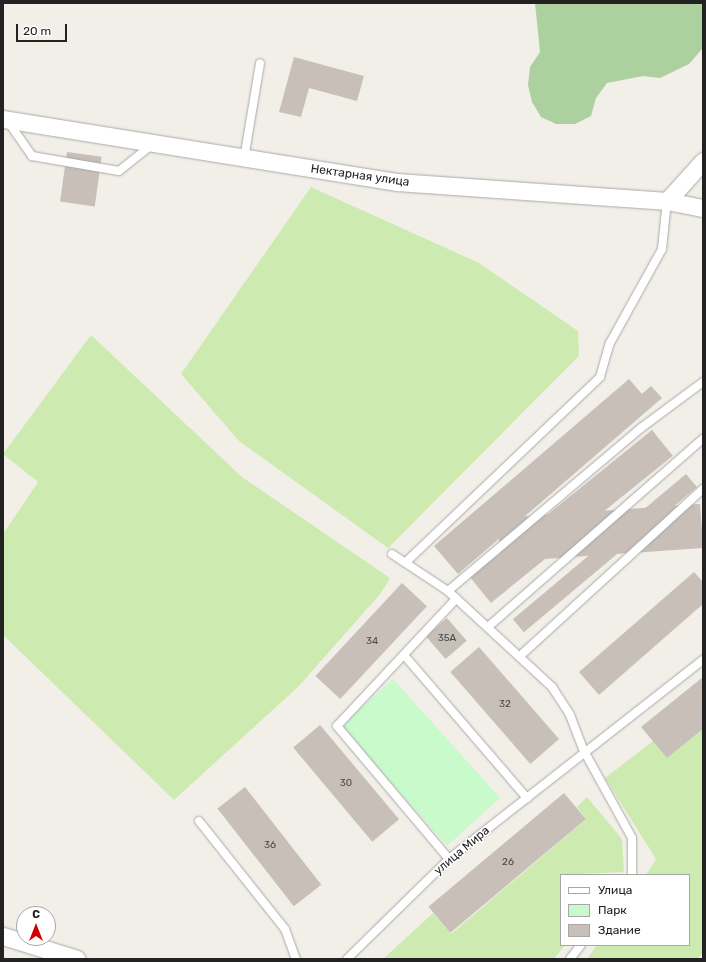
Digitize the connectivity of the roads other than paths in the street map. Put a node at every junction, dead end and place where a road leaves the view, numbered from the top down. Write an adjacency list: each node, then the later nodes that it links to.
1 (260, 63): 4 (lane)
2 (5, 119): 3 (street, Нектарная улица); 3 (lane)
3 (155, 142): 4 (street, Нектарная улица)
4 (244, 160): 6 (street, Нектарная улица)
5 (703, 161): 6 (street)
6 (668, 201): 7 (street, Нектарная улица); 12 (lane)
7 (703, 208)
8 (703, 382): 13 (lane)
9 (703, 439): 15 (lane)
10 (703, 489): 17 (lane)
11 (392, 554): 12 (lane)
12 (406, 562): 13 (lane)
13 (448, 591): 14 (lane)
14 (456, 599): 15 (lane); 16 (lane)
15 (488, 627): 17 (lane)
16 (404, 655): 20 (lane); 22 (lane)
17 (520, 656): 19 (lane)
18 (703, 660): 19 (lane, улица Мира)
19 (584, 751): 20 (lane, улица Мира); 23 (lane)
20 (527, 798): 22 (lane, улица Мира)
21 (199, 821): 27 (lane)
22 (449, 859): 28 (lane, улица Мира)
23 (632, 874)
24 (3, 936): 26 (street)
25 (580, 946): 29 (lane)
26 (77, 959)
27 (296, 959)
28 (348, 959)
29 (570, 959)

